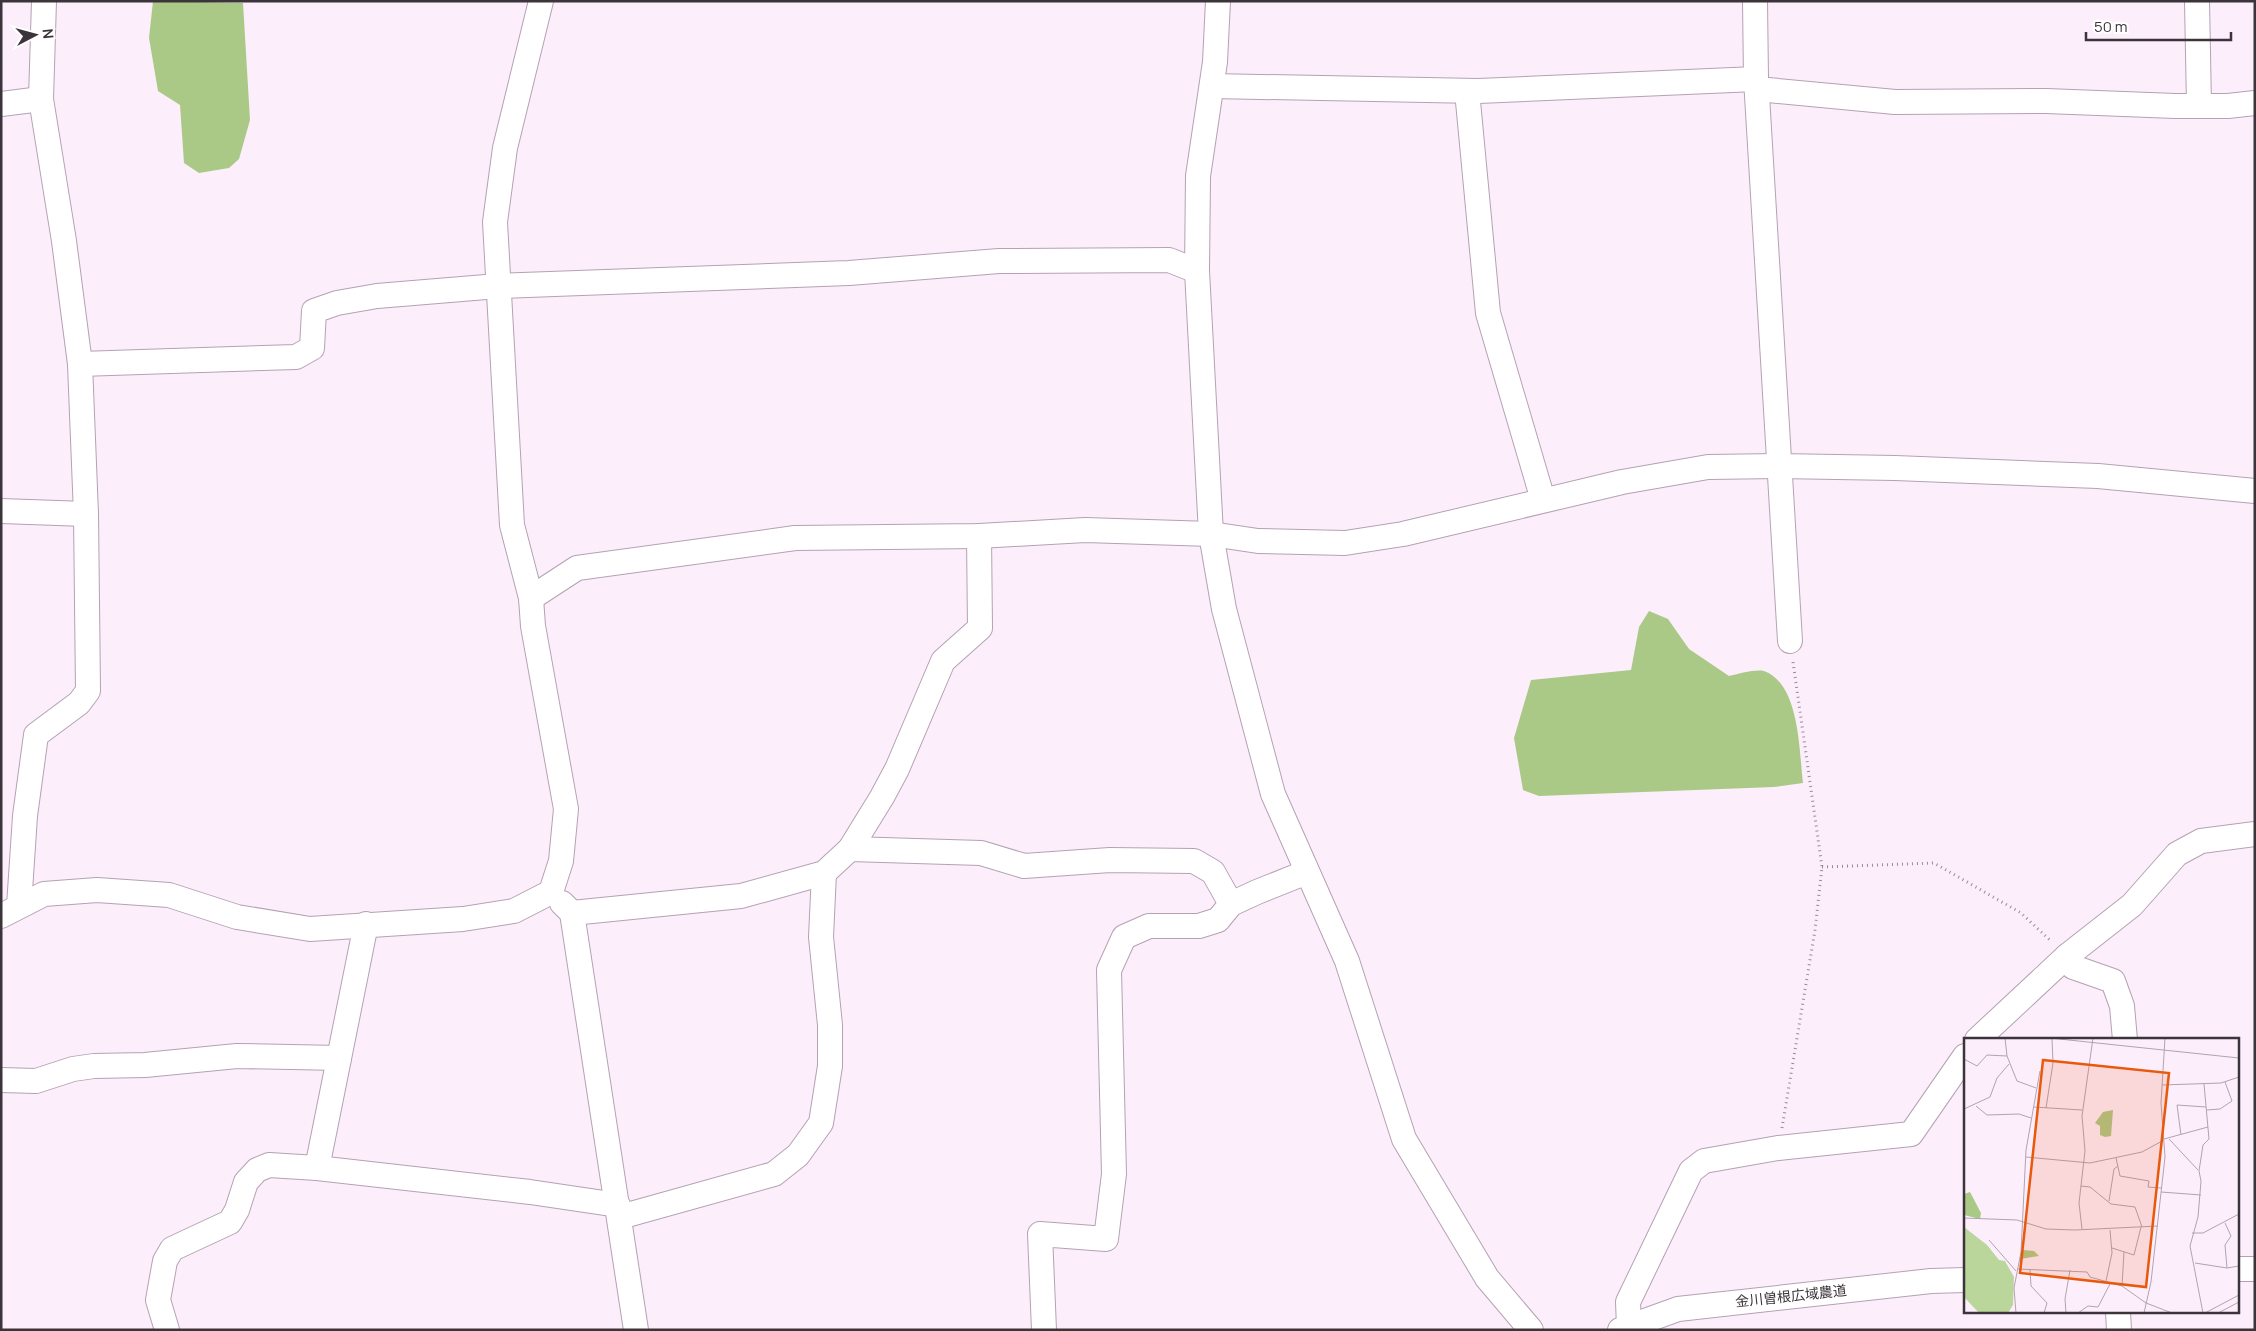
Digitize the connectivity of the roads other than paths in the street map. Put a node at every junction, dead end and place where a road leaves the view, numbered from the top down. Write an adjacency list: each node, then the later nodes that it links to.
1 (44, 1): 9 (street)
2 (541, 1): 14 (street)
3 (1218, 1): 7 (street)
4 (1755, 1): 6 (street)
5 (2197, 1): 12 (street)
6 (1757, 84): 8 (street); 12 (street); 16 (street)
7 (1212, 86): 8 (street); 13 (street)
8 (1467, 91): 18 (street)
9 (41, 99): 11 (street); 15 (street)
10 (2255, 103): 12 (street)
11 (1, 104)
12 (2198, 106)
13 (1197, 271): 14 (street); 21 (street)
14 (498, 286): 15 (street); 23 (street)
15 (80, 364): 20 (street)
16 (1778, 466): 17 (street); 18 (street); 24 (street)
17 (2255, 491)
18 (1544, 500): 21 (street)
19 (1, 511): 20 (street)
20 (86, 514): 31 (street)
21 (1211, 534): 22 (street); 27 (street)
22 (979, 536): 23 (street); 26 (street)
23 (531, 598): 29 (street)
24 (1790, 642)
25 (2255, 834): 34 (street)
26 (850, 849): 28 (street); 30 (street)
27 (1306, 872): 30 (street); 50 (street)
28 (824, 873): 32 (street); 41 (street)
29 (551, 892): 32 (street); 33 (street)
30 (1231, 904): 49 (street)
31 (10, 911): 33 (street)
32 (572, 913): 41 (street)
33 (366, 924): 38 (street)
34 (2067, 956): 35 (street); 36 (street)
35 (1980, 1038)
36 (2125, 1038)
37 (1964, 1057): 46 (street)
38 (339, 1058): 39 (street); 40 (street)
39 (1, 1080)
40 (317, 1168): 41 (street); 47 (street)
41 (619, 1211): 48 (street)
42 (2238, 1269): 43 (street)
43 (2255, 1269)
44 (1964, 1280): 46 (street, 金川曽根広域農道)
45 (2118, 1314): 51 (street)
46 (1624, 1328)
47 (167, 1330)
48 (636, 1330)
49 (1044, 1330)
50 (1531, 1330)
51 (2119, 1330)

